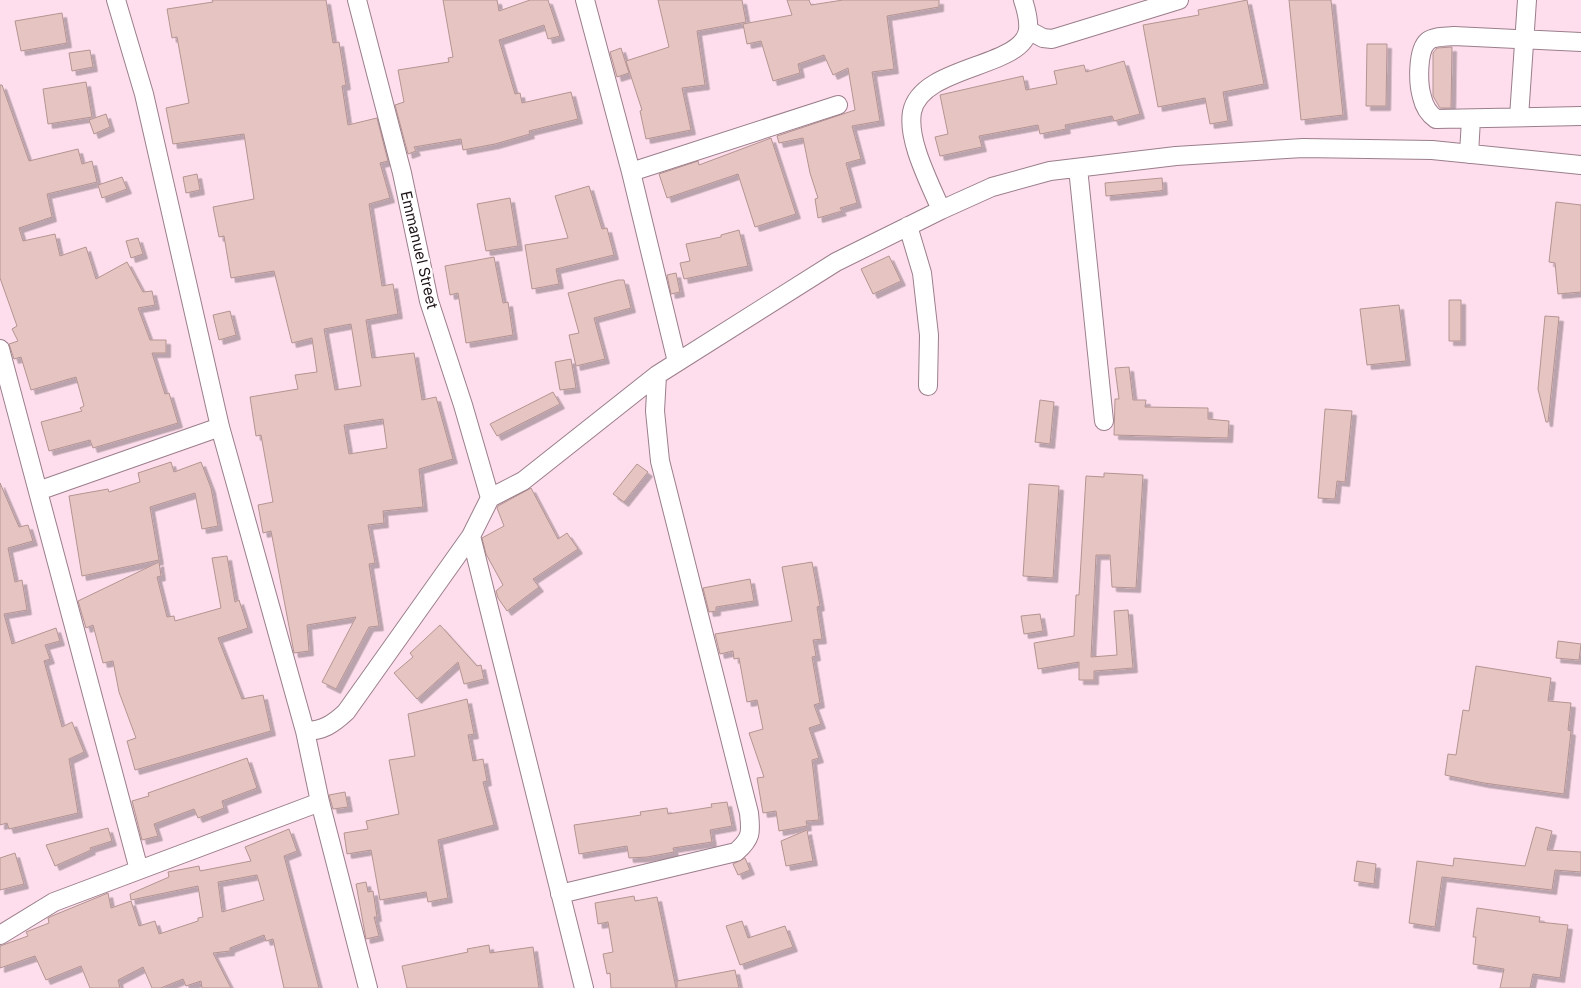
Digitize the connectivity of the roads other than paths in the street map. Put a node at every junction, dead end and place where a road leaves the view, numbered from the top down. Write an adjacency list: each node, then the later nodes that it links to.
1 (116, 0): 25 (street)
2 (357, 0): 27 (street, Emmanuel Street)
3 (585, 0): 17 (street)
4 (1023, 0): 7 (street)
5 (1179, 0): 7 (street)
6 (1527, 0): 8 (street)
7 (1028, 30): 18 (street)
8 (1525, 39): 9 (street); 12 (street); 13 (street)
9 (1581, 42)
10 (838, 105): 17 (street)
11 (1581, 116): 12 (street)
12 (1519, 117): 13 (street)
13 (1471, 119): 14 (street)
14 (1469, 154): 15 (street); 16 (street)
15 (1581, 165)
16 (1078, 168): 18 (street); 24 (street)
17 (631, 172): 21 (street)
18 (941, 210): 19 (street)
19 (908, 226): 21 (street); 23 (street)
20 (0, 349): 26 (street)
21 (678, 362): 22 (street)
22 (657, 375): 27 (street); 32 (street)
23 (928, 386)
24 (1104, 421)
25 (220, 426): 26 (street); 29 (street)
26 (38, 491): 31 (street)
27 (490, 498): 28 (street)
28 (471, 536): 29 (street); 32 (street)
29 (305, 731): 30 (street)
30 (320, 802): 31 (street); 34 (street)
31 (139, 870): 33 (street)
32 (560, 894): 35 (street)
33 (0, 935)
34 (368, 988)
35 (584, 988)

